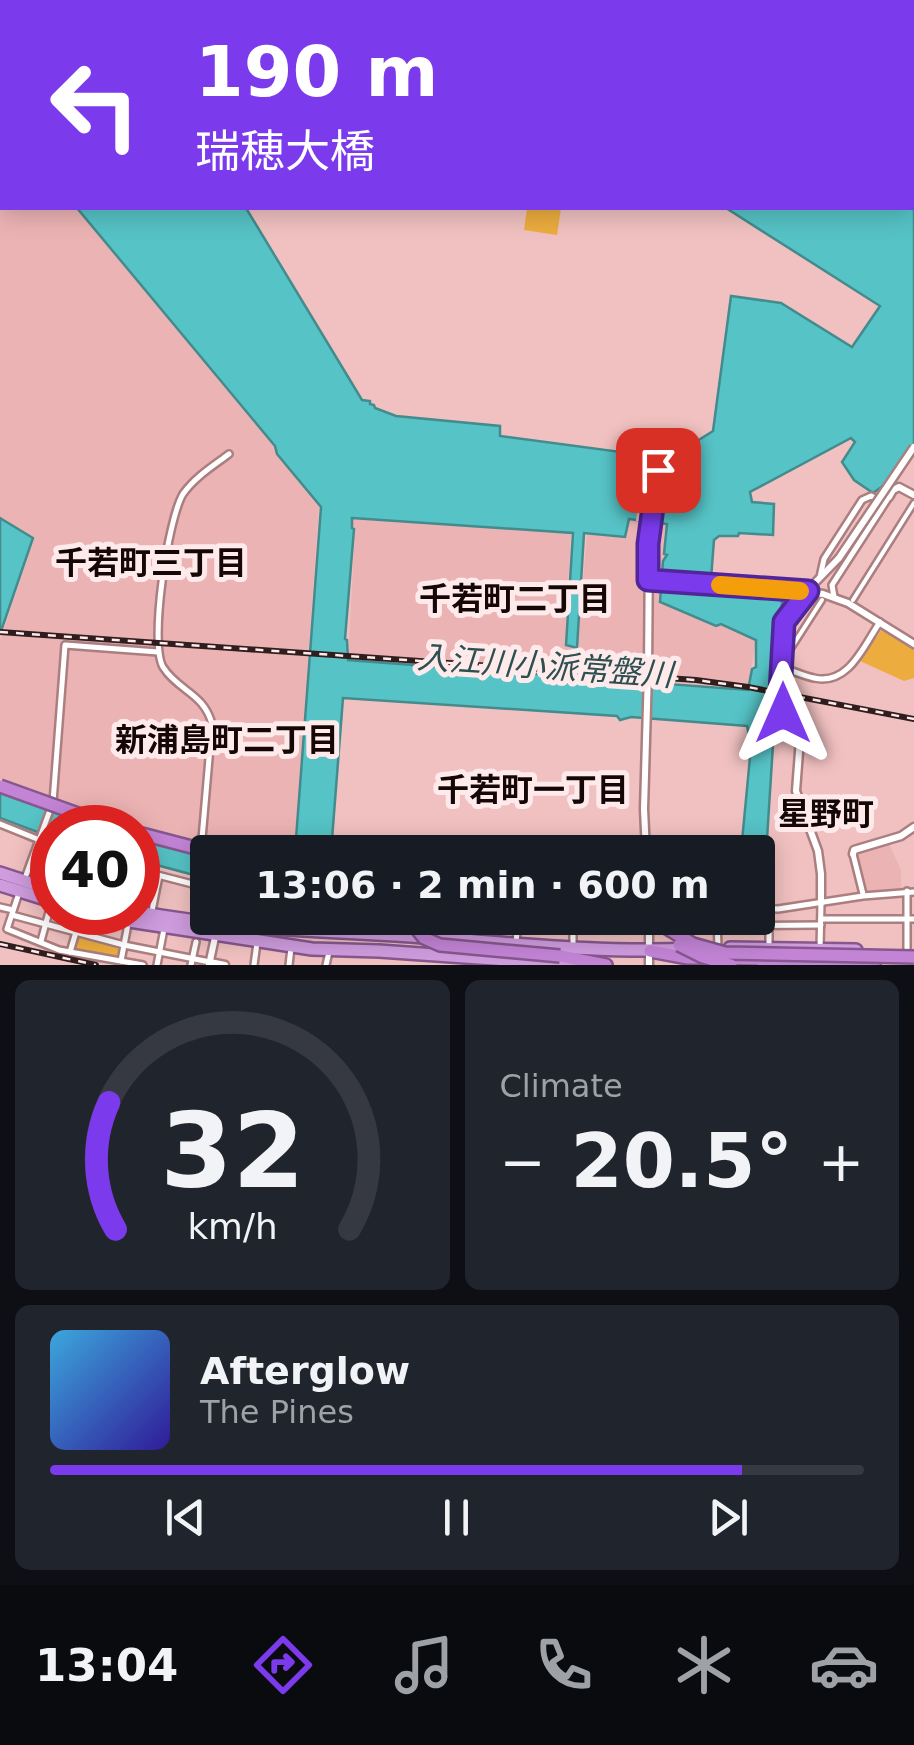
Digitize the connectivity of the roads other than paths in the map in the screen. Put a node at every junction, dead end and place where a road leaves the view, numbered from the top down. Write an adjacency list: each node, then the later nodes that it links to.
1 (661, 438): 6 (street)
2 (914, 447): 7 (street, bridge)
3 (229, 454): 14 (street)
4 (885, 499): 5 (street); 7 (street); 9 (street)
5 (914, 499): 11 (street)
6 (648, 580): 8 (street); 24 (street)
7 (819, 580): 8 (street)
8 (808, 591): 9 (street); 16 (street)
9 (835, 598): 12 (street)
10 (822, 600): 15 (street)
11 (852, 600)
12 (880, 622): 13 (street); 16 (street)
13 (914, 644)
14 (158, 652): 20 (street); 23 (street)
15 (788, 653)
16 (782, 668): 39 (street)
17 (0, 789): 18 (highway, bridge); 19 (highway, bridge)
18 (39, 805)
19 (46, 805)
20 (53, 805)
21 (0, 824): 25 (street)
22 (914, 827): 28 (street)
23 (208, 835)
24 (645, 835)
25 (30, 837)
26 (160, 841): 27 (highway, bridge)
27 (190, 847)
28 (853, 854): 38 (street)
29 (30, 865): 34 (street)
30 (0, 873): 34 (highway)
31 (160, 876): 33 (street)
32 (0, 885): 34 (highway)
33 (190, 885)
34 (22, 886): 35 (highway); 36 (highway); 42 (street)
35 (30, 887)
36 (30, 890)
37 (911, 892): 38 (street); 44 (street)
38 (863, 896): 39 (street)
39 (821, 903): 41 (street); 45 (street)
40 (0, 906): 42 (street)
41 (775, 909)
42 (12, 912): 43 (street); 68 (street)
43 (30, 918)
44 (911, 919): 45 (street); 82 (street)
45 (821, 922): 49 (street); 77 (street)
46 (160, 923): 50 (highway)
47 (160, 925): 48 (highway)
48 (164, 926): 51 (highway); 80 (street)
49 (775, 926)
50 (190, 930)
51 (190, 930)
52 (43, 935): 68 (street)
53 (74, 935): 79 (street)
54 (86, 935): 71 (street)
55 (127, 935): 71 (street)
56 (195, 935): 85 (street)
57 (218, 935): 87 (street)
58 (238, 935): 69 (highway)
59 (392, 935): 70 (highway); 81 (highway)
60 (422, 935): 95 (highway, bridge)
61 (468, 935): 70 (street)
62 (517, 935): 73 (street)
63 (573, 935): 76 (street)
64 (650, 935): 78 (street)
65 (665, 935): 97 (highway, bridge)
66 (678, 935): 82 (highway, bridge)
67 (718, 935): 74 (street)
68 (41, 941): 79 (street)
69 (257, 941): 72 (highway); 91 (street)
70 (467, 941): 73 (highway)
71 (124, 945): 80 (street); 84 (street)
72 (291, 946): 75 (highway); 92 (street)
73 (516, 946): 76 (highway)
74 (718, 948): 78 (highway); 83 (highway)
75 (330, 949): 81 (highway); 93 (street)
76 (573, 949): 78 (highway)
77 (820, 949): 82 (highway); 83 (highway)
78 (650, 951): 83 (highway); 96 (street)
79 (70, 952): 84 (street)
80 (160, 952): 85 (street); 89 (street)
81 (382, 954): 86 (highway)
82 (911, 957): 83 (highway, bridge)
83 (770, 959): 98 (highway)
84 (121, 961): 88 (street)
85 (192, 961): 87 (street)
86 (484, 962): 94 (highway)
87 (209, 963): 90 (street)
88 (143, 965)
89 (158, 965)
90 (226, 965)
91 (254, 965)
92 (289, 965)
93 (326, 965)
94 (580, 965)
95 (606, 965)
96 (649, 965)
97 (731, 965)
98 (874, 965)

